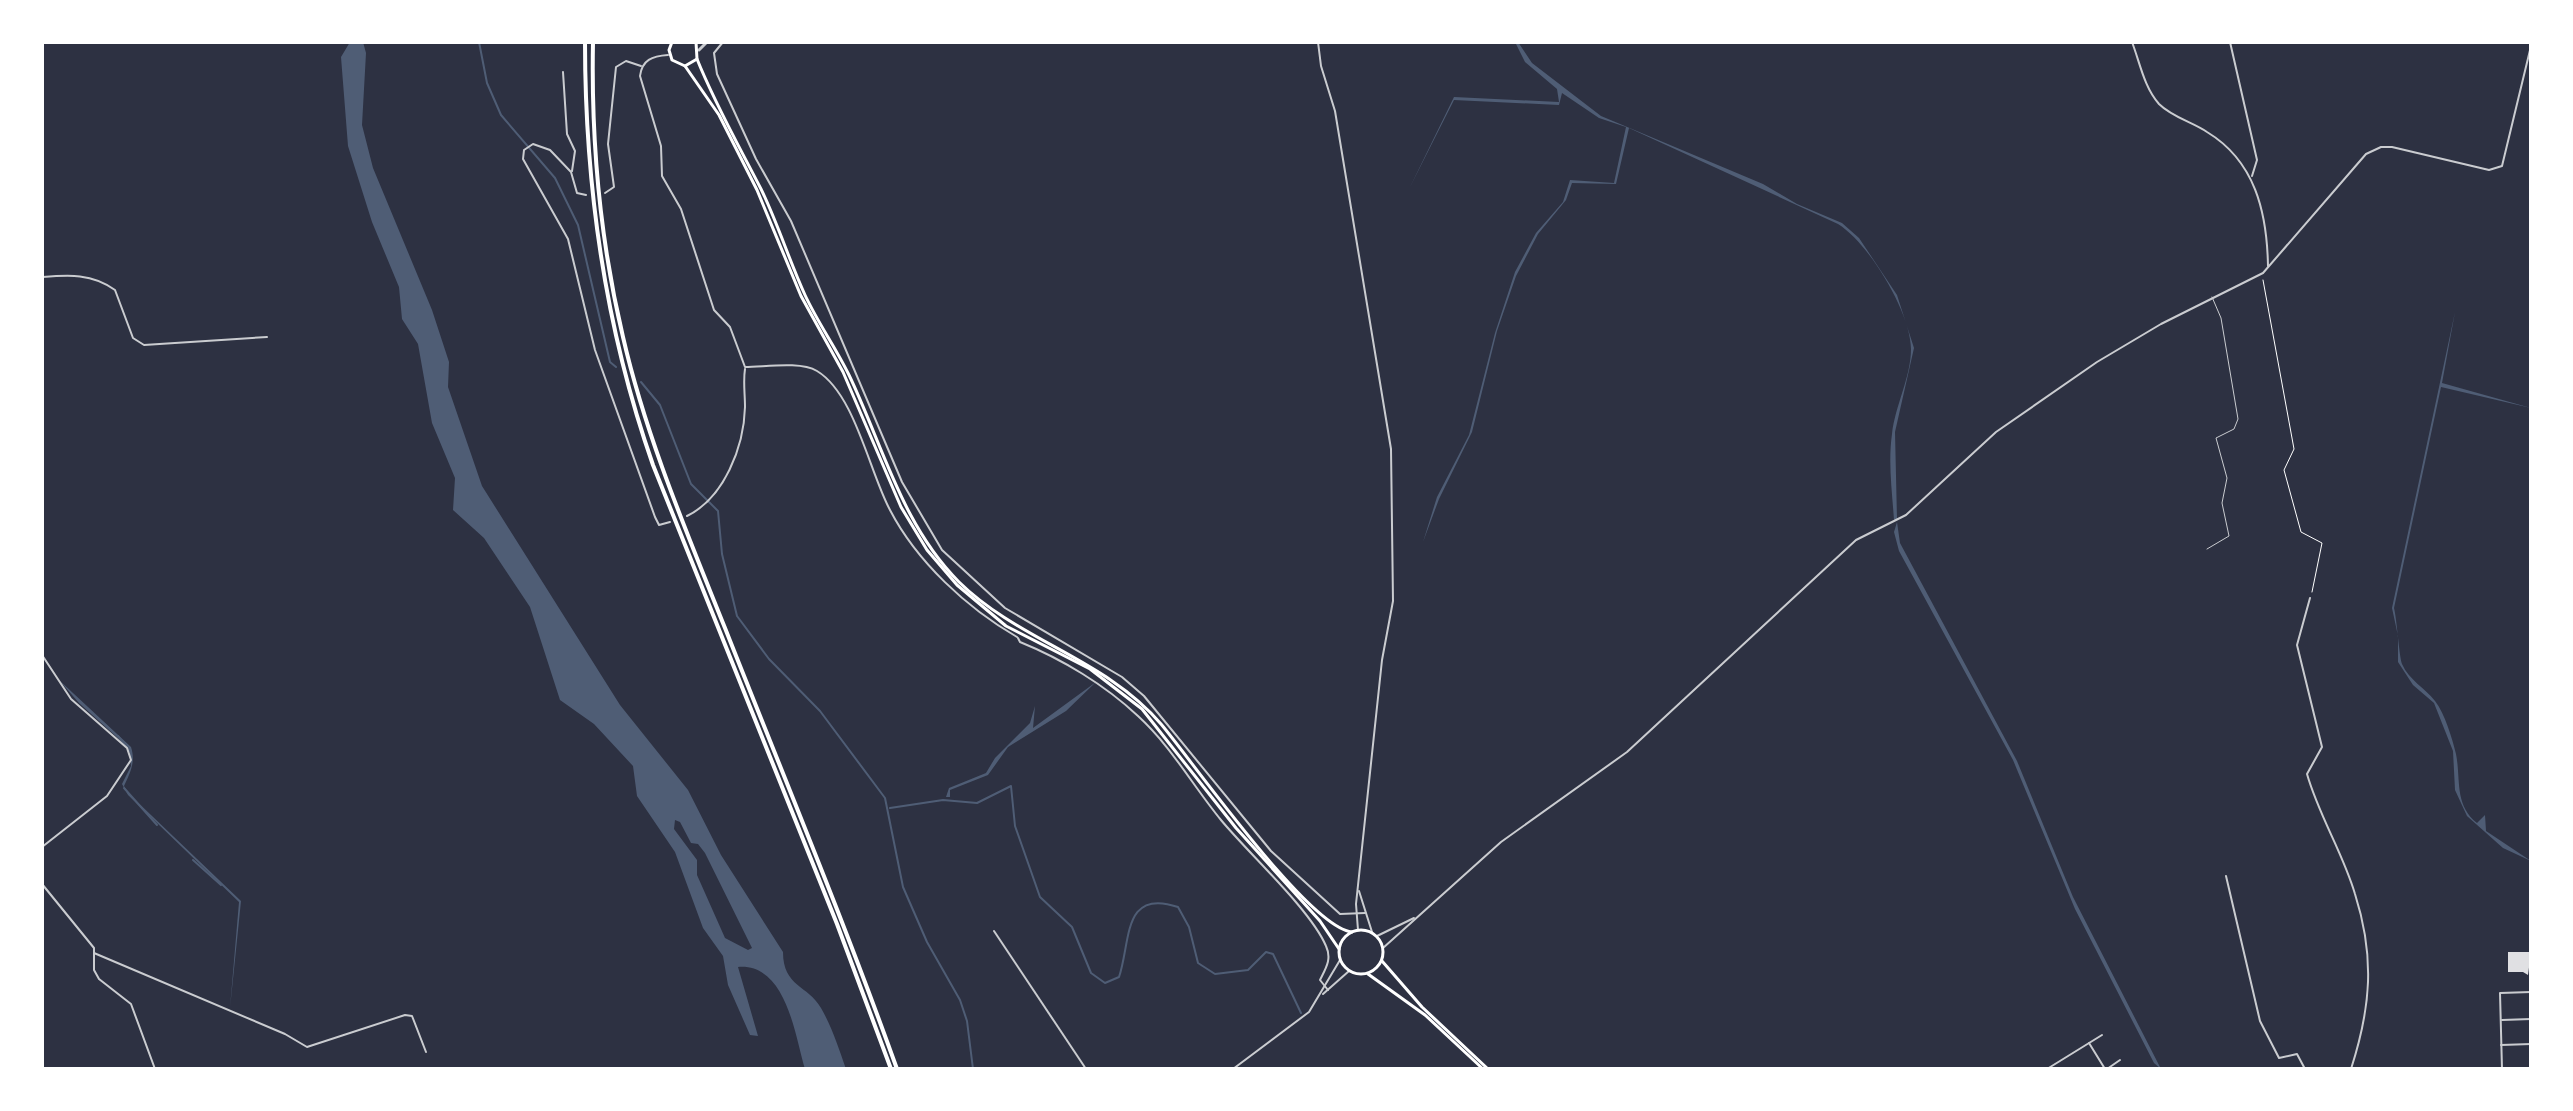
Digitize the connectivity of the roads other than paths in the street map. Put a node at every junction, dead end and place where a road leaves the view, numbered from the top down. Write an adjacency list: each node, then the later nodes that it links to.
1 (585, 42): 62 (highway)
2 (593, 42): 63 (highway)
3 (672, 42): 12 (main road)
4 (696, 42): 11 (main road)
5 (707, 42): 11 (street)
6 (723, 42): 36 (street)
7 (1318, 42): 35 (street)
8 (2132, 42): 18 (street)
9 (2230, 42): 18 (street)
10 (2531, 46): 21 (street)
11 (699, 50): 13 (main road)
12 (669, 55): 14 (street); 15 (main road)
13 (697, 59): 15 (main road); 41 (main road)
14 (641, 66): 19 (street); 25 (street)
15 (685, 66): 30 (main road)
16 (563, 72): 17 (street)
17 (571, 172): 20 (street); 27 (street)
18 (2252, 176): 21 (street)
19 (605, 193)
20 (586, 195)
21 (2268, 269): 23 (street)
22 (42, 277): 24 (street)
23 (2212, 297): 28 (lane); 38 (street)
24 (267, 337)
25 (745, 367): 26 (street); 30 (street)
26 (687, 516)
27 (670, 522)
28 (2207, 549)
29 (2310, 598): 70 (street)
30 (1018, 635): 45 (main road); 51 (street)
31 (42, 655): 32 (street)
32 (42, 847)
33 (2226, 876): 69 (street)
34 (42, 884): 46 (street)
35 (1358, 889): 36 (street); 37 (street)
36 (1357, 913): 37 (street); 39 (street)
37 (1365, 913): 42 (street)
38 (1418, 915): 43 (street); 44 (street)
39 (1358, 930): 41 (main road); 42 (main road)
40 (994, 931): 64 (street)
41 (1352, 932): 45 (main road)
42 (1372, 932): 43 (main road)
43 (1377, 936): 44 (main road)
44 (1383, 948): 48 (main road)
45 (1339, 949): 47 (main road)
46 (94, 953): 59 (street); 61 (street)
47 (1340, 960): 49 (main road); 51 (street)
48 (1382, 961): 50 (main road); 66 (main road)
49 (1349, 971): 50 (main road); 51 (street)
50 (1368, 974): 66 (main road)
51 (1327, 989): 65 (street)
52 (2531, 992): 54 (street)
53 (2531, 1019): 54 (street)
54 (2501, 1020): 58 (street)
55 (2102, 1035): 56 (street)
56 (2089, 1043): 67 (street); 68 (street)
57 (2531, 1044): 58 (street)
58 (2501, 1045): 71 (street)
59 (426, 1052)
60 (2120, 1060): 68 (street)
61 (155, 1069)
62 (891, 1069)
63 (897, 1069)
64 (1086, 1069)
65 (1233, 1069)
66 (1486, 1069)
67 (2047, 1069)
68 (2106, 1069)
69 (2305, 1069)
70 (2351, 1069)
71 (2502, 1069)

